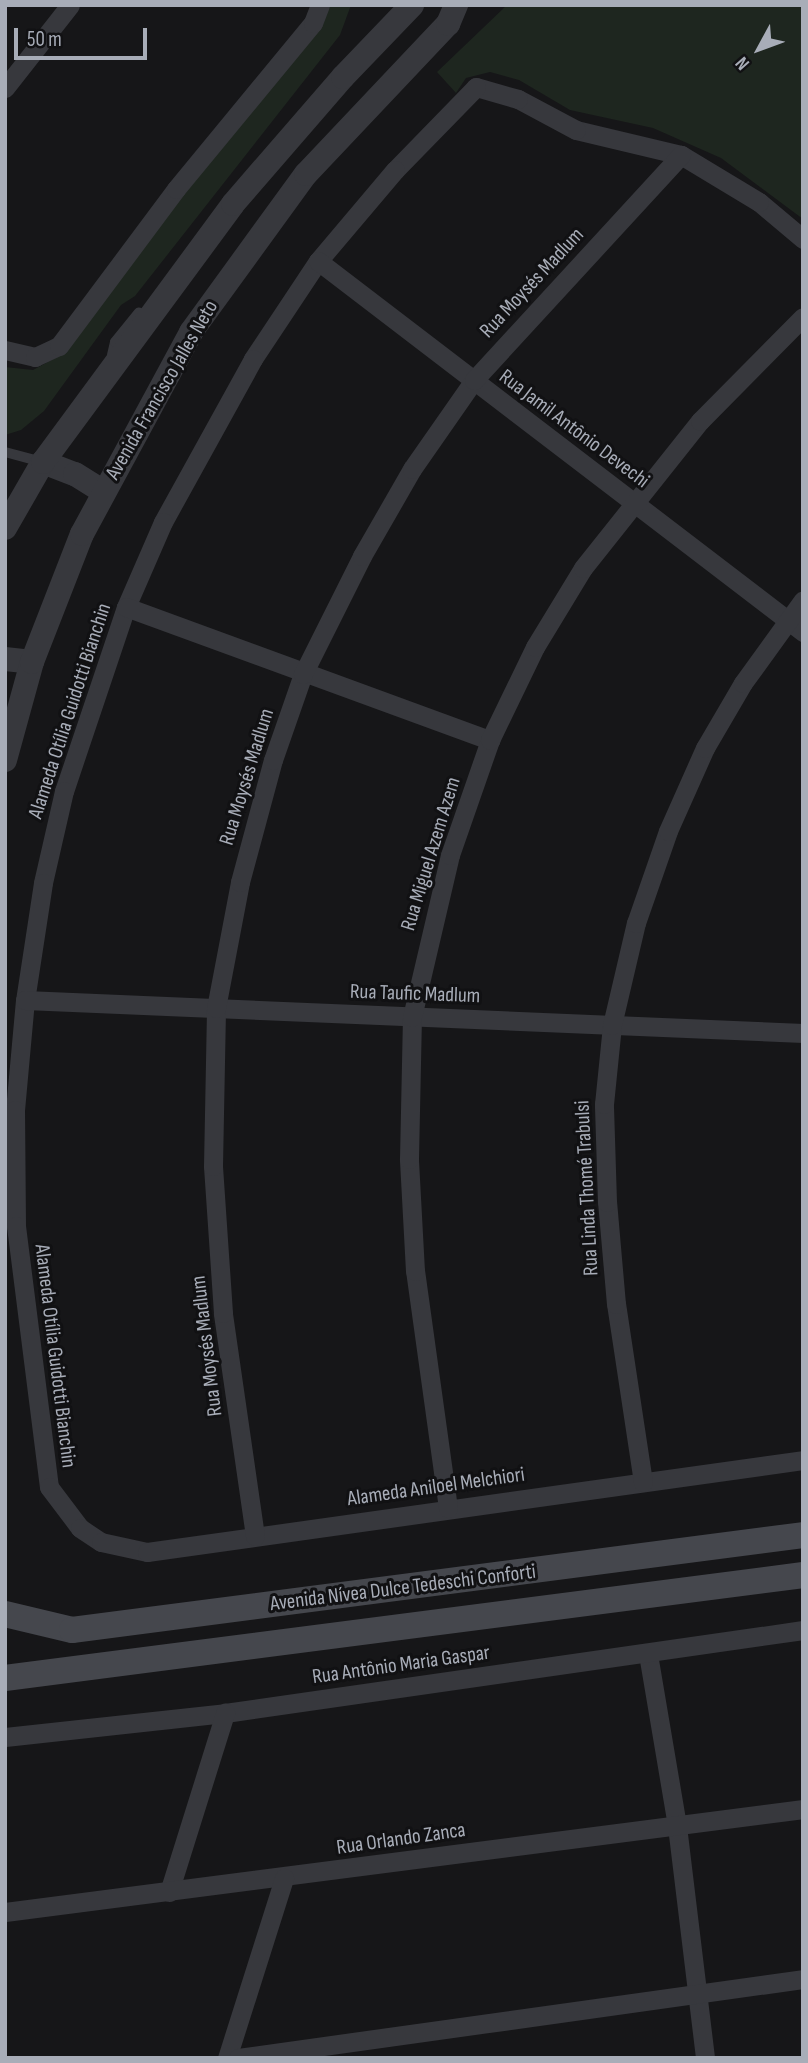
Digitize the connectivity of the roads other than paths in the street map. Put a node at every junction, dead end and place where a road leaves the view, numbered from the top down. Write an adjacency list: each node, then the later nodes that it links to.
1 (70, 5): 5 (street)
2 (320, 5): 10 (street)
3 (412, 5): 13 (street, Avenida Francisco Jalles Neto)
4 (456, 5): 14 (street, Avenida Francisco Jalles Neto)
5 (5, 88)
6 (681, 155): 7 (street); 8 (street, Alameda Otília Guidotti Bianchin); 11 (street, Rua Moysés Madlum)
7 (803, 239)
8 (318, 261): 11 (street, Rua Jamil Antônio Devechi); 18 (street, Alameda Otília Guidotti Bianchin)
9 (803, 317): 15 (street, Rua Miguel Azem Azem)
10 (5, 350)
11 (474, 380): 15 (street, Rua Jamil Antônio Devechi); 23 (street, Rua Moysés Madlum)
12 (5, 452): 13 (lane)
13 (43, 462): 14 (street); 16 (street, Avenida Francisco Jalles Neto)
14 (104, 492): 22 (street, Avenida Francisco Jalles Neto)
15 (632, 502): 19 (street, Rua Jamil Antônio Devechi); 24 (street, Rua Miguel Azem Azem)
16 (8, 514)
17 (803, 600): 19 (street, Rua Linda Thomé Trabulsi)
18 (126, 607): 23 (street); 26 (street, Alameda Otília Guidotti Bianchin)
19 (786, 619): 20 (street, Rua Jamil Antônio Devechi); 29 (street, Rua Linda Thomé Trabulsi)
20 (803, 632)
21 (5, 659): 22 (street)
22 (32, 662): 25 (street, Avenida Francisco Jalles Neto)
23 (303, 674): 24 (street); 27 (street, Rua Moysés Madlum)
24 (490, 740): 28 (street, Rua Miguel Azem Azem)
25 (5, 760)
26 (25, 1000): 27 (street, Rua Taufic Madlum); 34 (street, Alameda Otília Guidotti Bianchin)
27 (216, 1008): 28 (street, Rua Taufic Madlum); 36 (street, Rua Moysés Madlum)
28 (412, 1017): 29 (street, Rua Taufic Madlum); 33 (street, Rua Miguel Azem Azem)
29 (612, 1025): 30 (street, Rua Taufic Madlum); 32 (street, Rua Linda Thomé Trabulsi)
30 (803, 1033)
31 (803, 1460): 32 (street, Alameda Aniloel Melchiori)
32 (643, 1482): 33 (street, Alameda Aniloel Melchiori)
33 (448, 1508): 36 (street, Alameda Aniloel Melchiori)
34 (80, 1528): 36 (street, Alameda Aniloel Melchiori)
35 (803, 1535): 38 (main road, Avenida Nívea Dulce Tedeschi Conforti)
36 (255, 1536)
37 (803, 1575): 41 (main road, Avenida Nívea Dulce Tedeschi Conforti)
38 (5, 1614)
39 (803, 1630): 40 (street, Rua Antônio Maria Gaspar)
40 (648, 1654): 42 (street, Rua Antônio Maria Gaspar); 45 (street)
41 (5, 1678)
42 (225, 1713): 43 (street, Rua Antônio Maria Gaspar); 47 (street)
43 (5, 1737)
44 (803, 1809): 45 (street, Rua Orlando Zanca)
45 (677, 1826): 46 (street, Rua Orlando Zanca); 50 (street)
46 (284, 1878): 47 (street, Rua Orlando Zanca); 52 (street)
47 (169, 1892): 48 (street, Rua Orlando Zanca)
48 (5, 1912)
49 (803, 1979): 50 (street)
50 (696, 1995): 51 (street); 54 (street)
51 (309, 2053): 53 (street)
52 (227, 2058)
53 (238, 2058)
54 (705, 2058)

